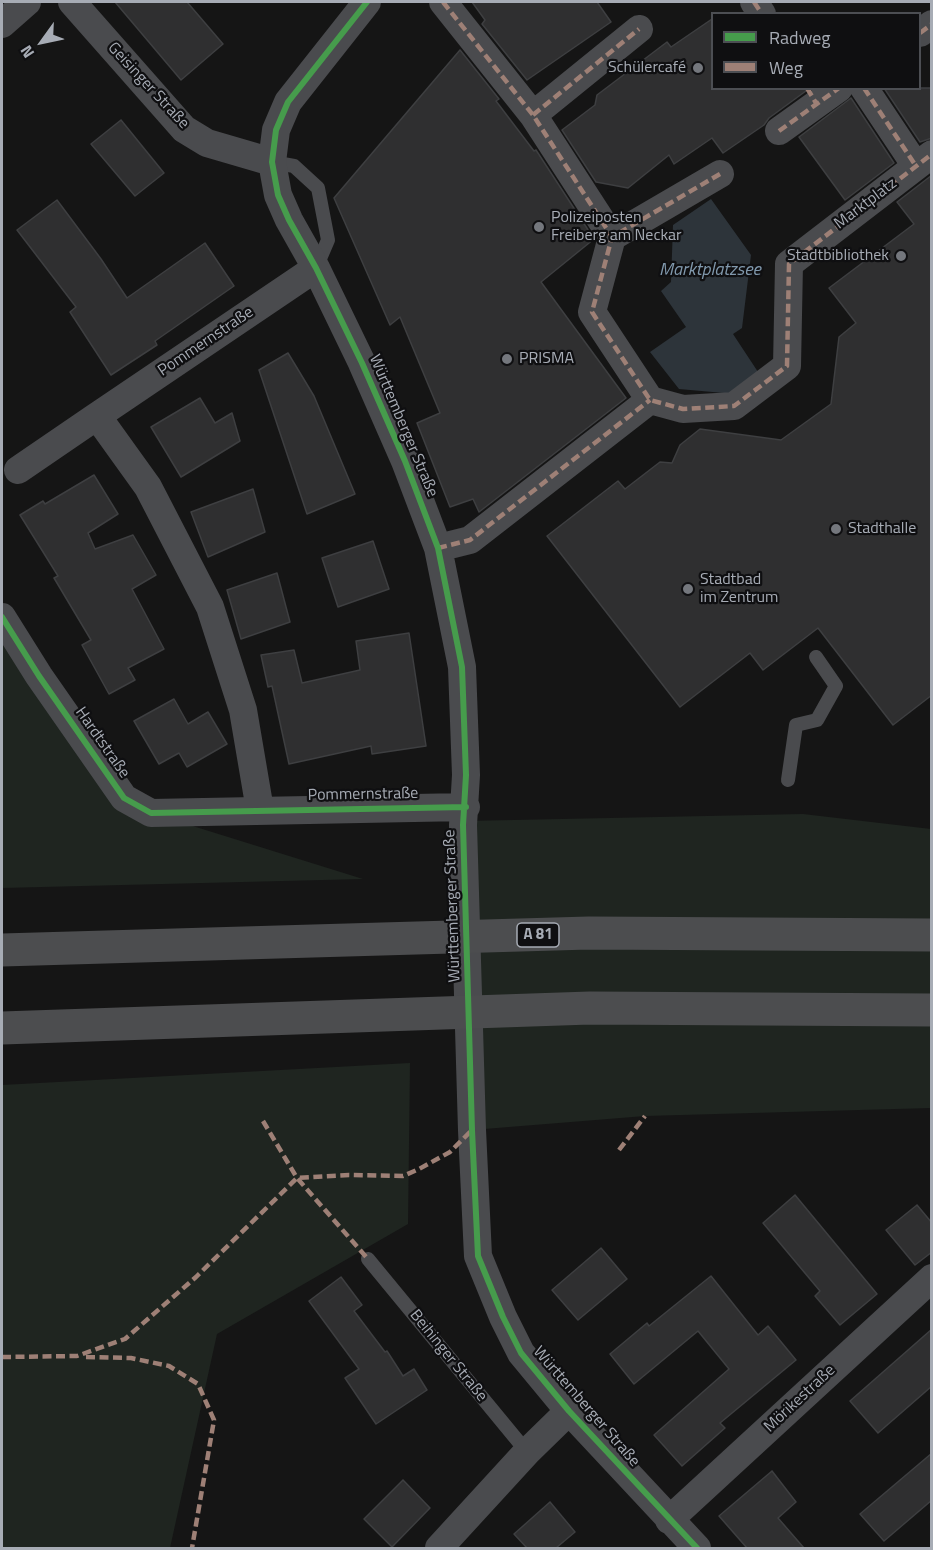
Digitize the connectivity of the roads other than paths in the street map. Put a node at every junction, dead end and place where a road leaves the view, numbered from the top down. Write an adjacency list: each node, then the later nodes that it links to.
1 (27, 2): 5 (street)
2 (72, 2): 12 (street, Geisinger Straße)
3 (367, 2): 12 (street, Württemberger Straße)
4 (442, 2): 9 (street)
5 (2, 24)
6 (639, 29): 9 (street)
7 (866, 90): 11 (street, Marktplatz)
8 (821, 93): 10 (street)
9 (532, 115): 14 (street)
10 (779, 132)
11 (924, 160): 16 (street, Marktplatz)
12 (272, 162): 15 (street, Württemberger Straße); 15 (lane)
13 (720, 174): 14 (street)
14 (612, 237): 16 (street)
15 (316, 268): 17 (street, Pommernstraße); 19 (street, Württemberger Straße)
16 (650, 400): 19 (street)
17 (97, 416): 18 (street, Pommernstraße); 23 (street)
18 (18, 470)
19 (438, 548): 24 (street, Württemberger Straße)
20 (2, 617): 23 (street, Hardtstraße)
21 (816, 657): 22 (lane)
22 (788, 780)
23 (260, 810): 24 (street, Pommernstraße)
24 (465, 816): 31 (street, Württemberger Straße)
25 (932, 935): 26 (highway, A 81)
26 (2, 950)
27 (932, 1010): 28 (highway)
28 (2, 1028)
29 (368, 1259): 32 (lane, Beihinger Straße)
30 (932, 1278): 33 (street, Mörikestraße)
31 (569, 1411): 32 (street); 33 (street, Württemberger Straße)
32 (527, 1452): 34 (street)
33 (669, 1520): 35 (street, Württemberger Straße)
34 (439, 1548)
35 (697, 1548)

